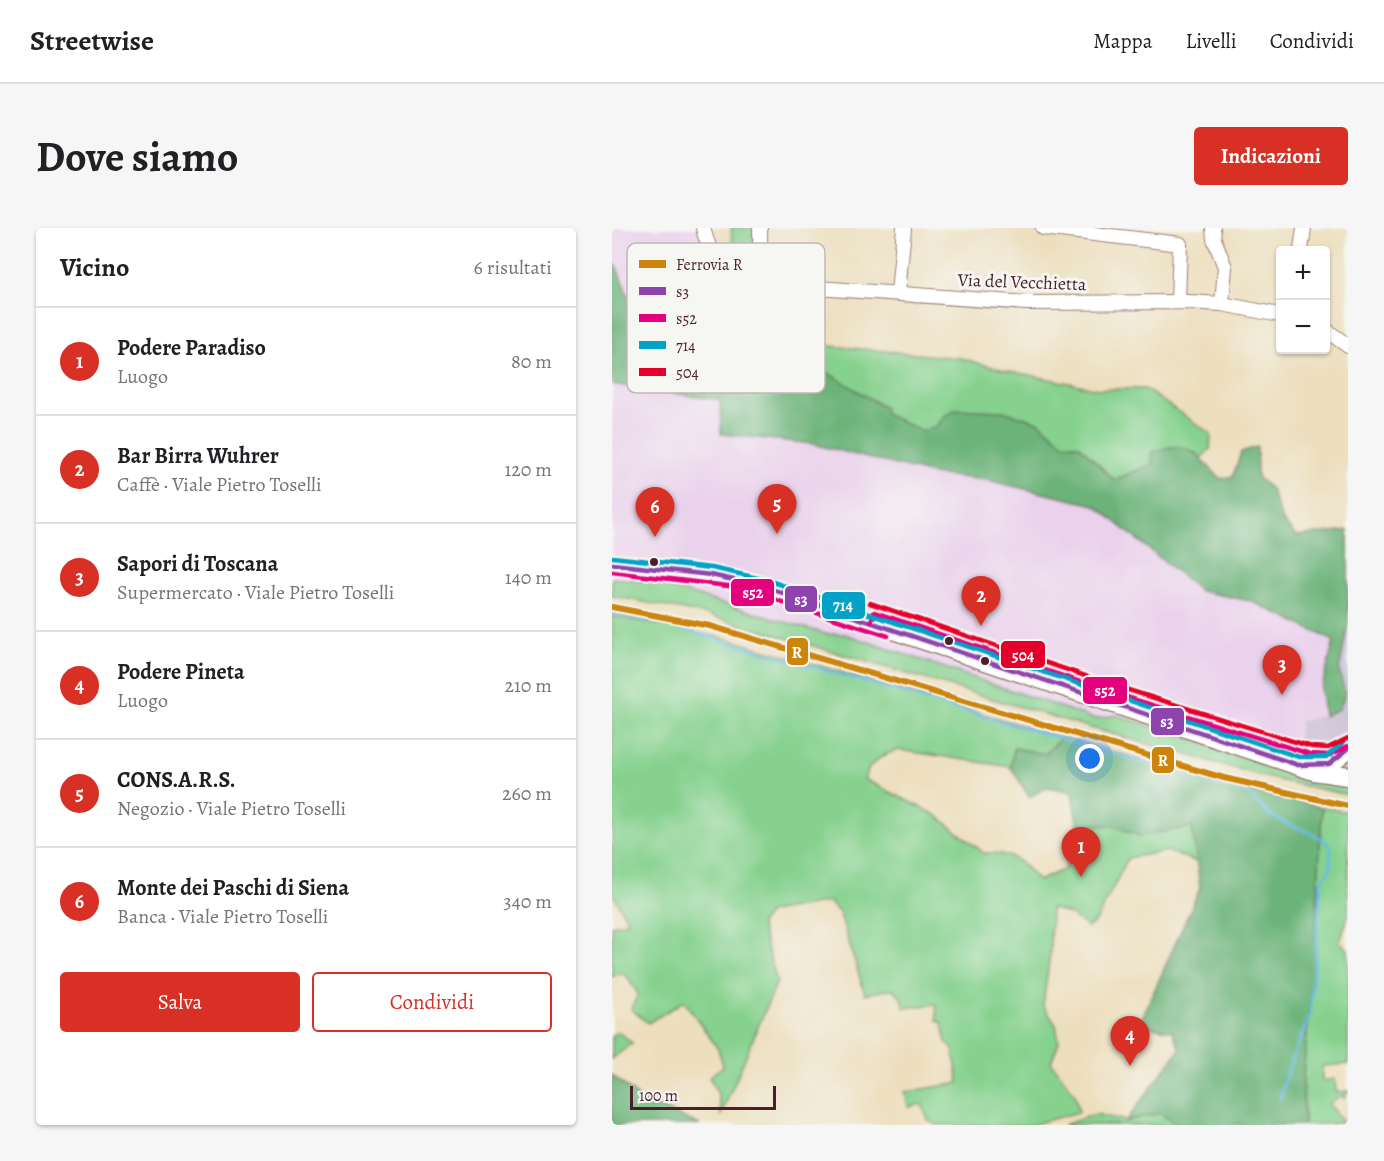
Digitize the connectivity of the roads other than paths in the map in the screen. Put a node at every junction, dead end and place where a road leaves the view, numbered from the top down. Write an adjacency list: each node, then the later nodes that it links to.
1 (703, 228): 7 (street, Via del Vecchietta)
2 (760, 228): 8 (street)
3 (904, 228): 11 (street)
4 (1043, 228): 12 (street)
5 (1213, 228): 13 (street)
6 (1304, 228): 9 (street)
7 (707, 243)
8 (760, 243)
9 (1302, 246)
10 (825, 288): 11 (street, Via del Vecchietta)
11 (898, 293): 12 (street, Via del Vecchietta)
12 (1178, 302): 13 (street, Via del Vecchietta)
13 (1222, 304): 14 (street, Via del Vecchietta)
14 (1276, 314)
15 (1330, 333): 16 (street)
16 (1348, 346)
17 (612, 564): 19 (main road)
18 (1348, 748): 19 (main road)
19 (1298, 765): 20 (main road)
20 (1348, 776)

